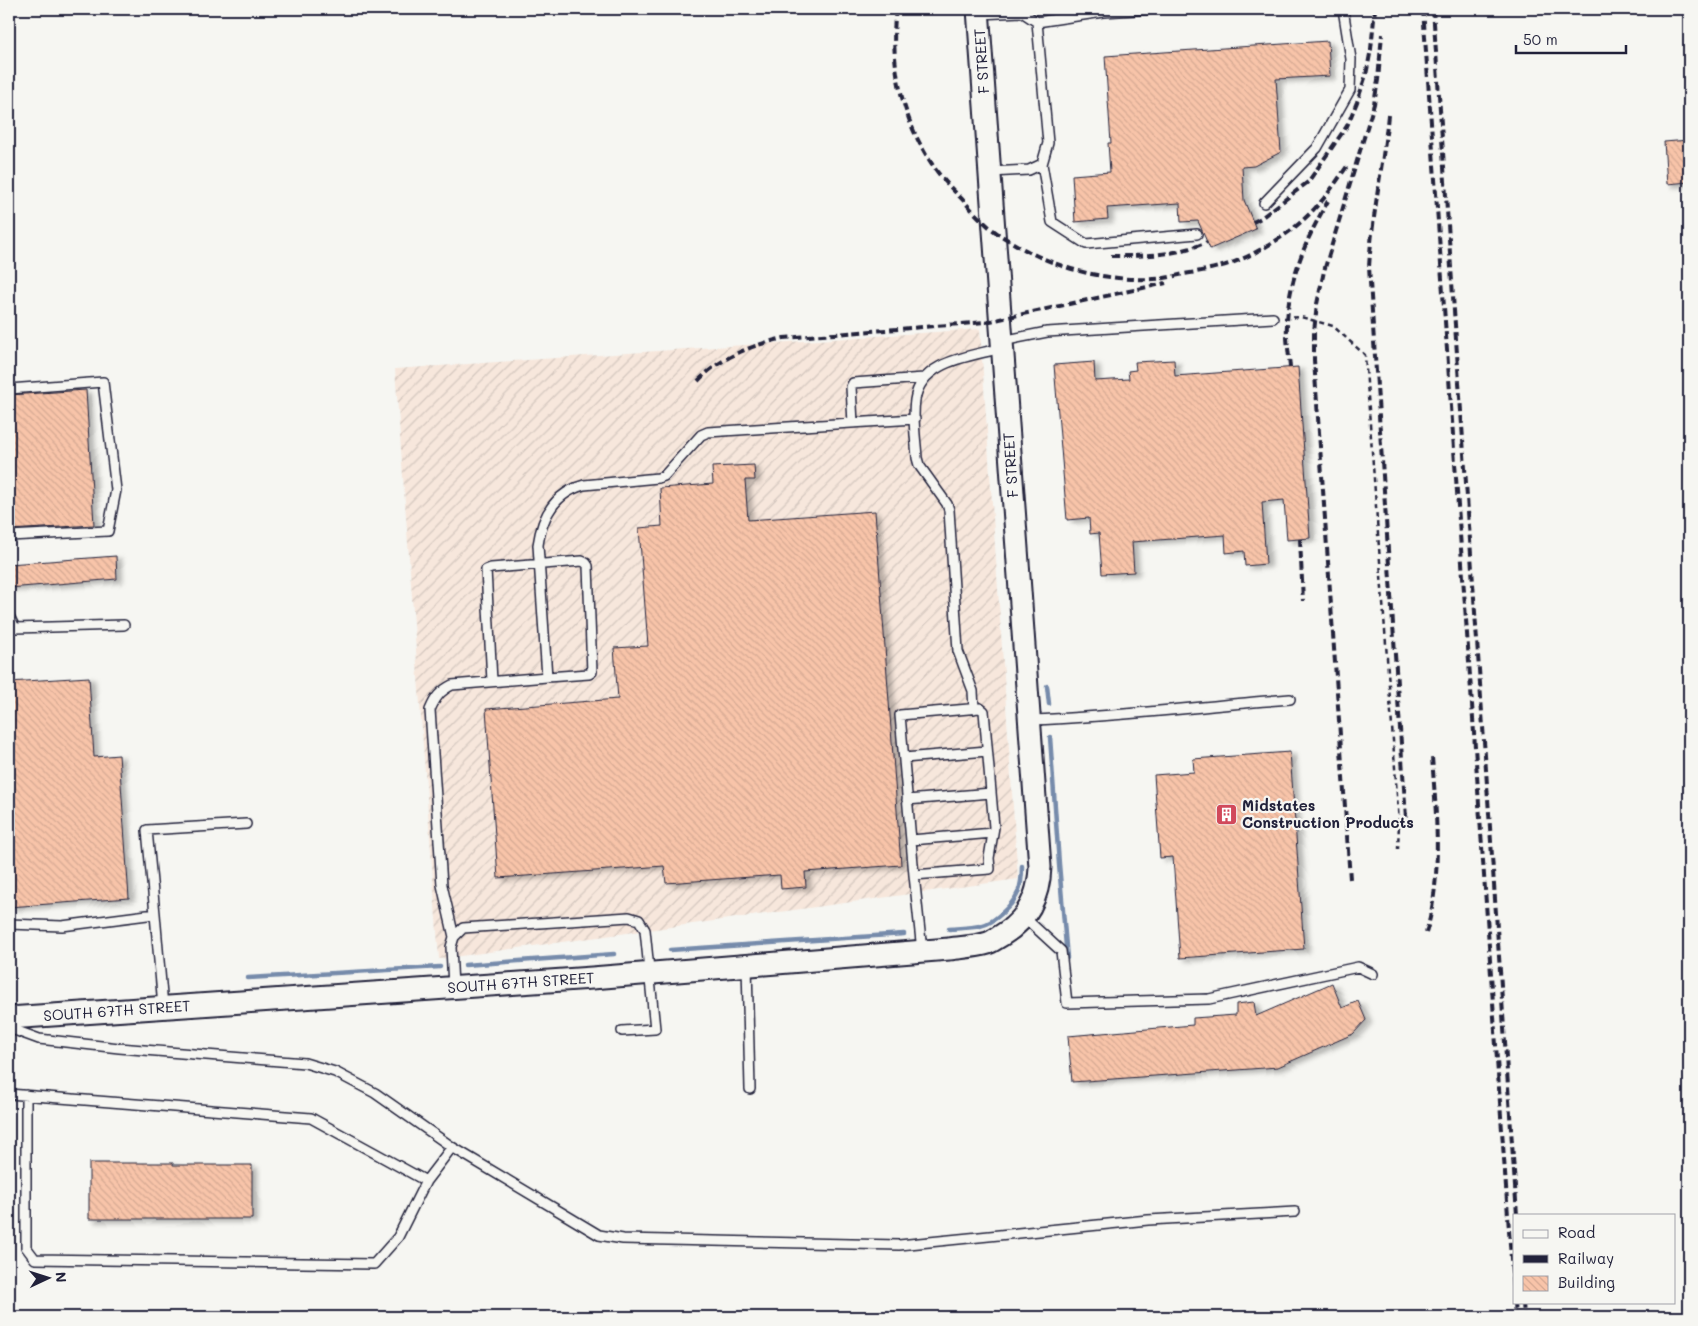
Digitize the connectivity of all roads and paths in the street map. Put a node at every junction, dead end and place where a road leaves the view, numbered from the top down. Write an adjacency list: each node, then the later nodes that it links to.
1 (1153, 9): 4 (lane)
2 (1343, 9): 7 (lane)
3 (979, 11): 4 (lane); 6 (street, F STREET)
4 (1037, 22): 5 (lane)
5 (1042, 164): 6 (lane); 8 (lane)
6 (990, 172): 10 (street, F STREET)
7 (1264, 203)
8 (1197, 234)
9 (1273, 318): 10 (lane); 31 (path)
10 (1002, 344): 11 (lane); 23 (street, F STREET)
11 (924, 378): 13 (lane); 14 (lane)
12 (9, 389): 15 (lane)
13 (915, 419): 14 (lane); 22 (lane)
14 (853, 423): 16 (lane)
15 (9, 536)
16 (539, 564): 19 (lane); 19 (lane); 20 (lane)
17 (9, 616): 18 (lane)
18 (124, 625)
19 (547, 677): 20 (lane)
20 (492, 681): 36 (lane)
21 (1290, 699): 23 (lane)
22 (974, 708): 24 (lane); 25 (lane)
23 (1030, 720): 34 (street, F STREET)
24 (988, 751): 25 (lane); 26 (lane)
25 (904, 758): 27 (lane)
26 (991, 793): 27 (lane); 29 (lane)
27 (907, 800): 30 (lane)
28 (246, 824): 33 (lane)
29 (993, 833): 30 (lane); 32 (lane)
30 (911, 840): 32 (lane)
31 (1398, 849)
32 (914, 875): 37 (lane)
33 (154, 914): 35 (lane); 42 (lane)
34 (1024, 917): 37 (street, SOUTH 67TH STREET); 40 (lane)
35 (9, 924)
36 (454, 936): 39 (lane); 41 (lane)
37 (922, 951): 38 (street, SOUTH 67TH STREET)
38 (748, 965): 39 (street, SOUTH 67TH STREET); 46 (lane)
39 (650, 973): 41 (street, SOUTH 67TH STREET); 45 (lane)
40 (1373, 974)
41 (453, 988): 42 (street, SOUTH 67TH STREET)
42 (163, 1008): 43 (street, SOUTH 67TH STREET)
43 (9, 1018)
44 (9, 1028): 49 (lane)
45 (622, 1032)
46 (750, 1089)
47 (9, 1094): 48 (lane)
48 (26, 1095): 50 (lane); 50 (lane)
49 (452, 1147): 50 (lane); 51 (lane)
50 (426, 1181)
51 (1294, 1212)

